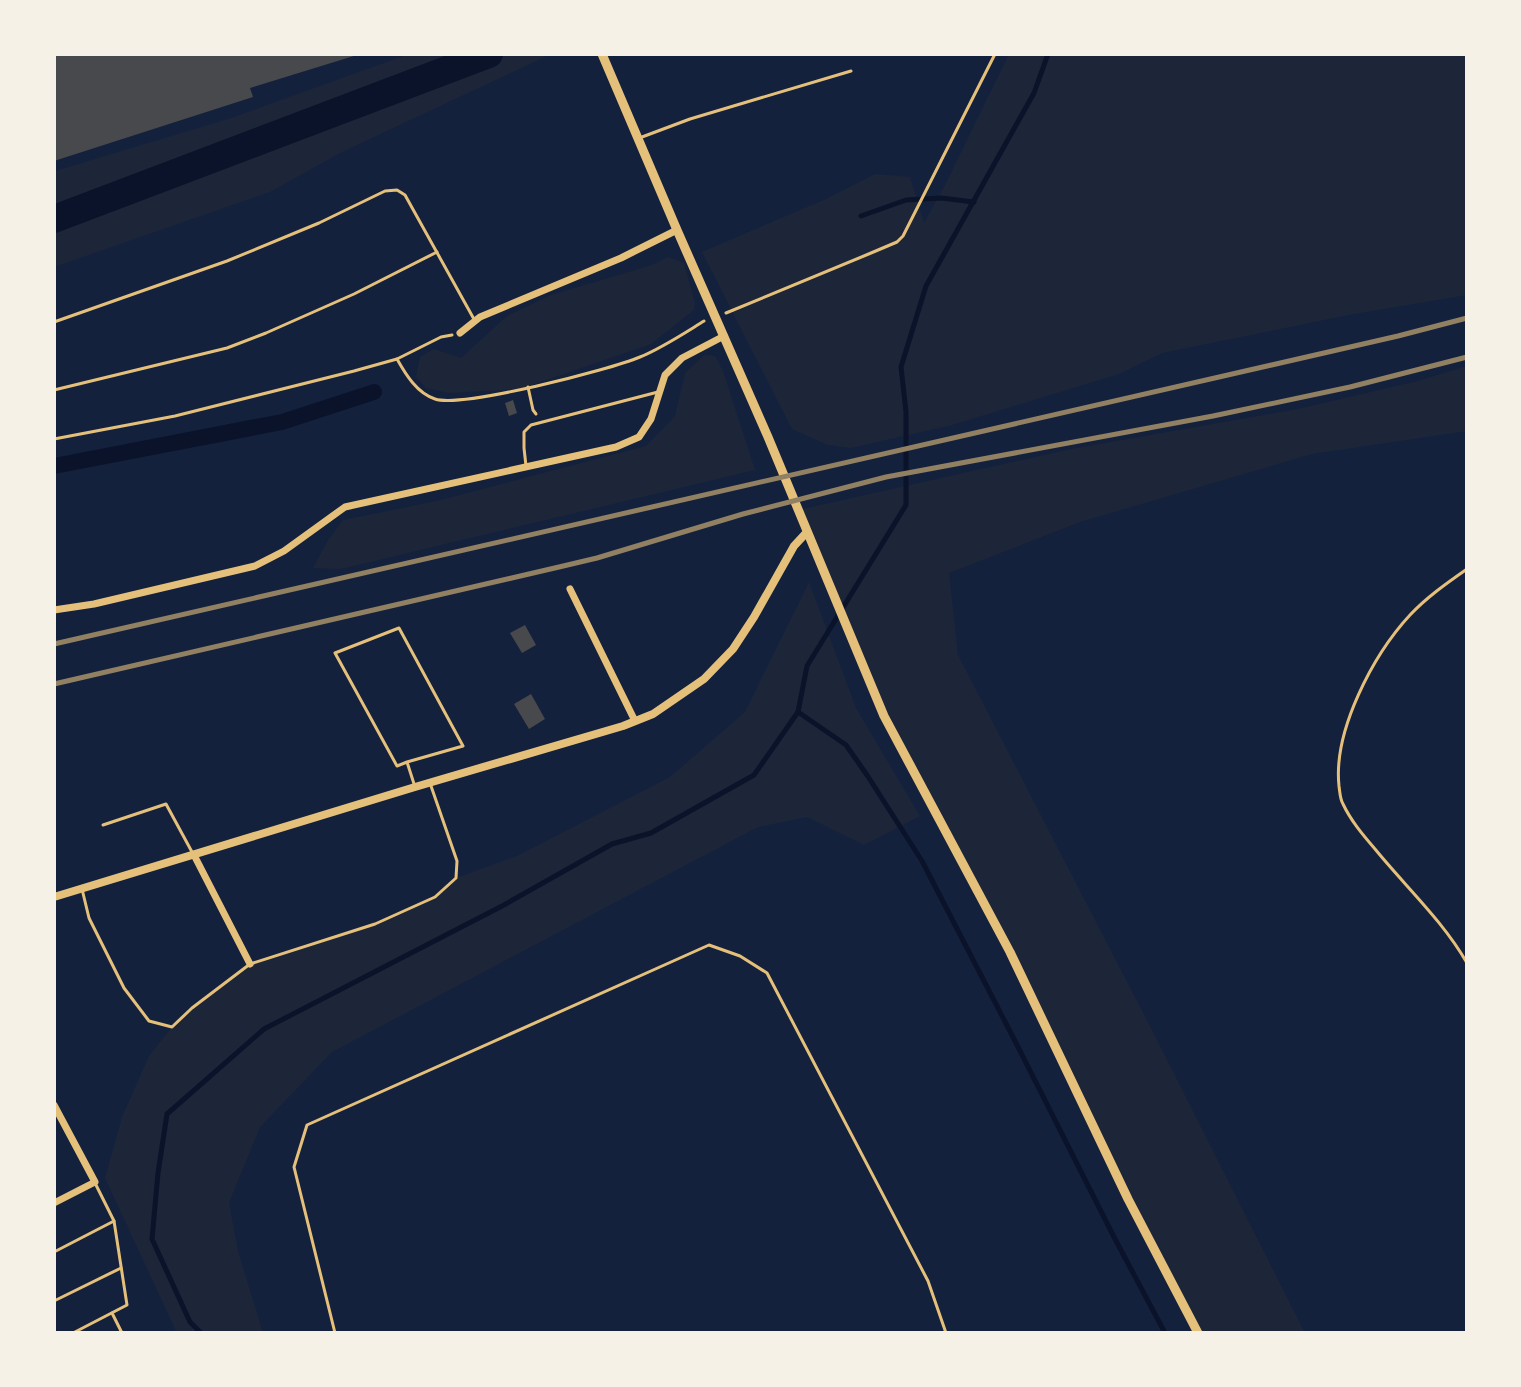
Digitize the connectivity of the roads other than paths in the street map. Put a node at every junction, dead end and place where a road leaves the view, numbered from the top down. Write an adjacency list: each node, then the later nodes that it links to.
1 (602, 54): 3 (main road)
2 (851, 71): 3 (lane)
3 (638, 139): 4 (main road)
4 (677, 230): 6 (street); 9 (main road)
5 (437, 252): 6 (lane); 7 (lane); 10 (lane)
6 (475, 321): 8 (street)
7 (54, 322)
8 (460, 333)
9 (724, 336): 11 (street); 13 (main road)
10 (54, 390)
11 (659, 392): 12 (street); 12 (lane)
12 (526, 466): 16 (street)
13 (807, 532): 17 (street); 39 (main road)
14 (1467, 569): 25 (lane)
15 (570, 589): 17 (street)
16 (54, 610)
17 (635, 721): 19 (street)
18 (407, 762): 18 (lane); 20 (lane)
19 (430, 782): 20 (street); 26 (lane)
20 (415, 787): 22 (street)
21 (103, 825): 22 (lane)
22 (194, 855): 23 (street); 26 (street)
23 (82, 889): 24 (street); 26 (lane)
24 (54, 897)
25 (1467, 963)
26 (250, 964)
27 (54, 1105): 28 (street)
28 (95, 1182): 29 (street); 30 (lane)
29 (54, 1203)
30 (114, 1221): 31 (lane); 32 (lane)
31 (54, 1252)
32 (121, 1268): 33 (lane); 34 (lane)
33 (54, 1301)
34 (112, 1313): 35 (lane); 36 (lane)
35 (75, 1333)
36 (122, 1333)
37 (335, 1333): 38 (lane)
38 (946, 1333)
39 (1198, 1333)

